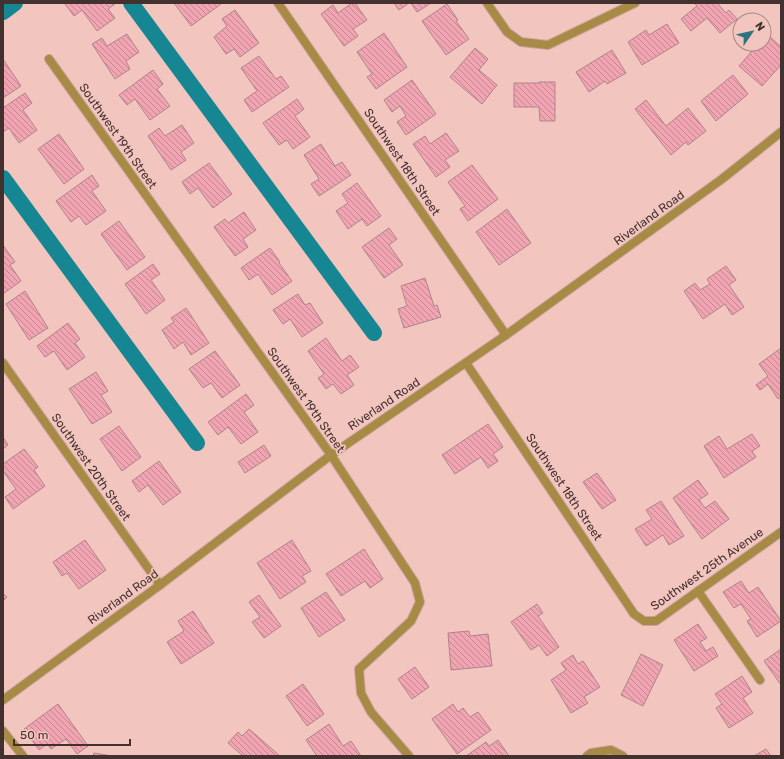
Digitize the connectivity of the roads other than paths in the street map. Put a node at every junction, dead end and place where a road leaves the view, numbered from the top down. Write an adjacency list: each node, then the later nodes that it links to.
1 (278, 3): 6 (street, Southwest 18th Street)
2 (488, 3): 3 (street)
3 (635, 3)
4 (49, 58): 9 (street, Southwest 19th Street)
5 (781, 132): 6 (street, Riverland Road)
6 (506, 335): 7 (street, Riverland Road)
7 (466, 363): 9 (street, Riverland Road); 13 (street, Southwest 18th Street)
8 (5, 368): 11 (street, Southwest 20th Street)
9 (331, 455): 11 (street, Riverland Road); 18 (street, Southwest 19th Street)
10 (781, 532): 12 (street, Southwest 25th Avenue)
11 (160, 585): 15 (street, Riverland Road)
12 (698, 591): 13 (street, Southwest 25th Avenue); 14 (street)
13 (644, 621)
14 (760, 680)
15 (3, 700)
16 (3, 731): 17 (street)
17 (23, 756)
18 (409, 756)
19 (587, 756): 20 (street)
20 (623, 756)

